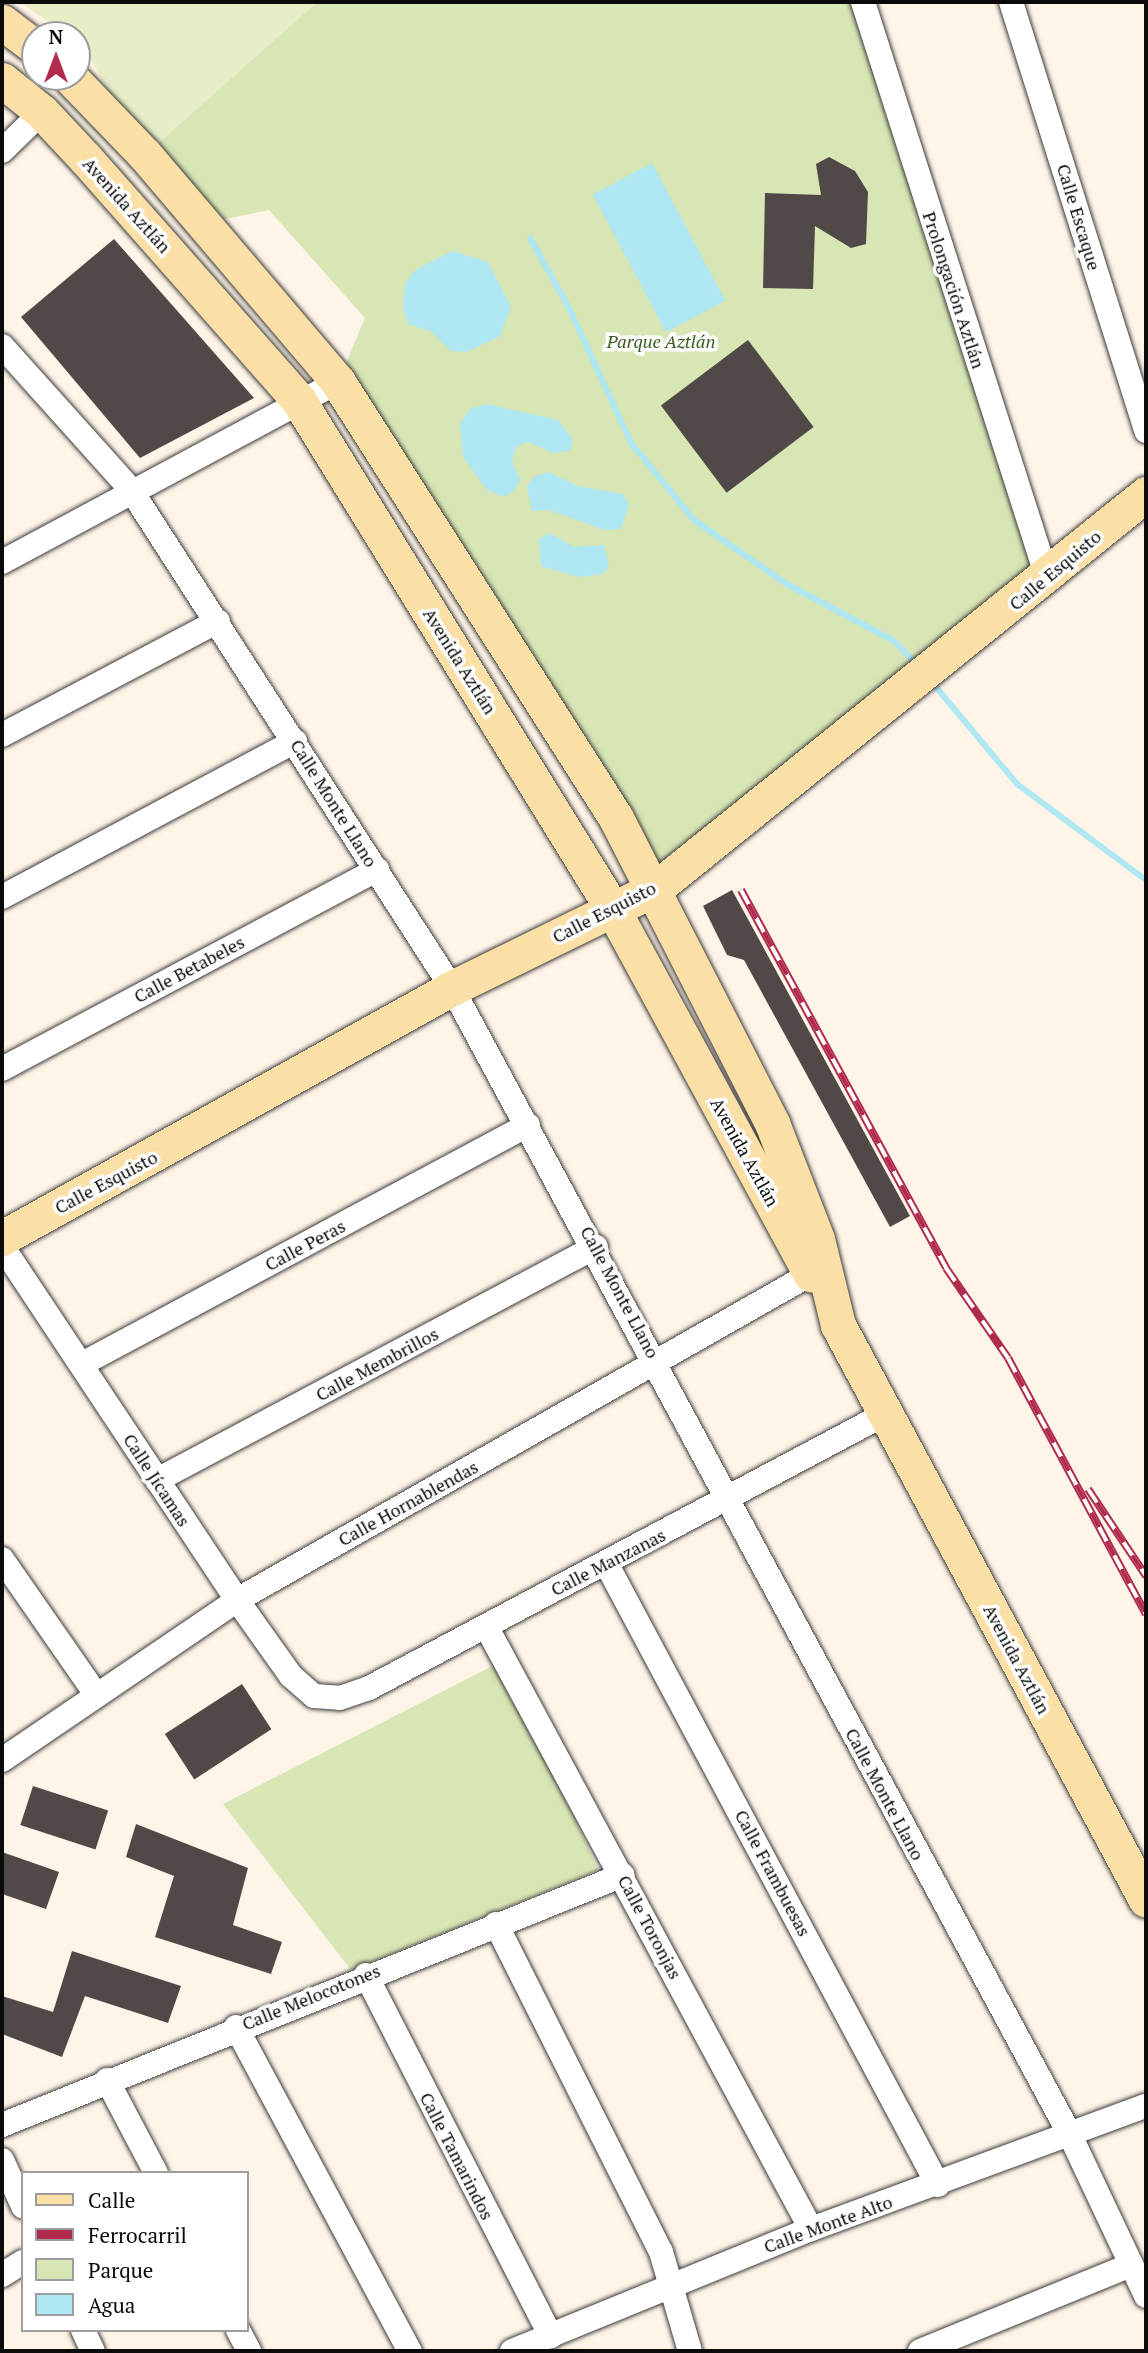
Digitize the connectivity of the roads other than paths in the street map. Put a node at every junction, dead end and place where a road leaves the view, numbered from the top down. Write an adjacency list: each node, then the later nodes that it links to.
1 (863, 2): 16 (street, Prolongación Aztlán)
2 (1011, 2): 12 (street, Calle Escaque)
3 (2, 22): 4 (main road)
4 (21, 36)
5 (2, 80): 7 (main road, Avenida Aztlán)
6 (83, 91): 10 (main road, Avenida Aztlán)
7 (42, 112): 8 (street); 11 (main road, Avenida Aztlán)
8 (2, 151)
9 (2, 346): 13 (street, Calle Monte Llano)
10 (338, 382): 11 (street); 22 (main road, Avenida Aztlán)
11 (299, 401): 13 (street); 22 (main road, Avenida Aztlán)
12 (1146, 431)
13 (131, 490): 15 (street); 17 (street, Calle Monte Llano)
14 (1146, 494): 16 (main road, Calle Esquisto)
15 (2, 562)
16 (1047, 577): 22 (main road, Calle Esquisto)
17 (218, 621): 18 (street); 19 (street, Calle Monte Llano)
18 (2, 735)
19 (295, 741): 20 (street, Calle Monte Llano); 21 (street)
20 (377, 870): 23 (street, Calle Monte Llano); 24 (street, Calle Betabeles)
21 (2, 897)
22 (633, 899): 23 (main road, Calle Esquisto); 29 (main road, Avenida Aztlán); 29 (main road, Avenida Aztlán)
23 (452, 988): 25 (street, Calle Monte Llano); 26 (main road, Calle Esquisto)
24 (2, 1069)
25 (528, 1125): 28 (street, Calle Monte Llano); 31 (street, Calle Peras)
26 (2, 1238)
27 (2, 1246): 31 (street, Calle Jícamas)
28 (596, 1247): 30 (street, Calle Monte Llano); 33 (street, Calle Membrillos)
29 (818, 1270): 30 (street, Calle Hornablendas); 32 (main road, Avenida Aztlán)
30 (657, 1362): 34 (street, Calle Monte Llano); 37 (street, Calle Hornablendas)
31 (82, 1364): 33 (street, Calle Jícamas)
32 (885, 1414): 34 (street, Calle Manzanas); 43 (main road, Avenida Aztlán)
33 (157, 1480): 37 (street, Calle Jícamas)
34 (728, 1500): 36 (street, Calle Manzanas); 50 (street, Calle Monte Llano)
35 (2, 1559): 39 (street)
36 (606, 1563): 38 (street, Calle Manzanas); 53 (street, Calle Frambuesas)
37 (237, 1600): 39 (street, Calle Hornablendas); 40 (street, Calle Jícamas)
38 (486, 1626): 40 (street, Calle Manzanas); 42 (street, Calle Toronjas)
39 (96, 1694): 41 (street, Calle Hornablendas)
40 (327, 1698)
41 (2, 1760)
42 (623, 1875): 44 (street, Calle Melocotones); 55 (street, Calle Toronjas)
43 (1146, 1900)
44 (496, 1924): 45 (street, Calle Melocotones); 59 (street)
45 (366, 1975): 46 (street, Calle Melocotones); 63 (street, Calle Tamarindos)
46 (236, 2027): 47 (street, Calle Melocotones); 66 (street)
47 (107, 2080): 49 (street, Calle Melocotones); 52 (street)
48 (1146, 2106): 50 (street, Calle Monte Alto)
49 (2, 2125)
50 (1070, 2135): 53 (street, Calle Monte Alto); 57 (street, Calle Monte Llano)
51 (2, 2160): 54 (street)
52 (155, 2171)
53 (937, 2185): 55 (street, Calle Monte Alto)
54 (21, 2202)
55 (811, 2229): 59 (street, Calle Monte Alto)
56 (21, 2263): 58 (street)
57 (1131, 2265): 60 (street, Calle Monte Llano); 69 (street)
58 (2, 2275)
59 (671, 2285): 63 (street, Calle Monte Alto); 68 (street)
60 (1146, 2296)
61 (84, 2332): 64 (street)
62 (239, 2332): 65 (street)
63 (551, 2336): 67 (street, Calle Monte Alto)
64 (93, 2351)
65 (249, 2351)
66 (410, 2351)
67 (512, 2351)
68 (690, 2351)
69 (920, 2351)

